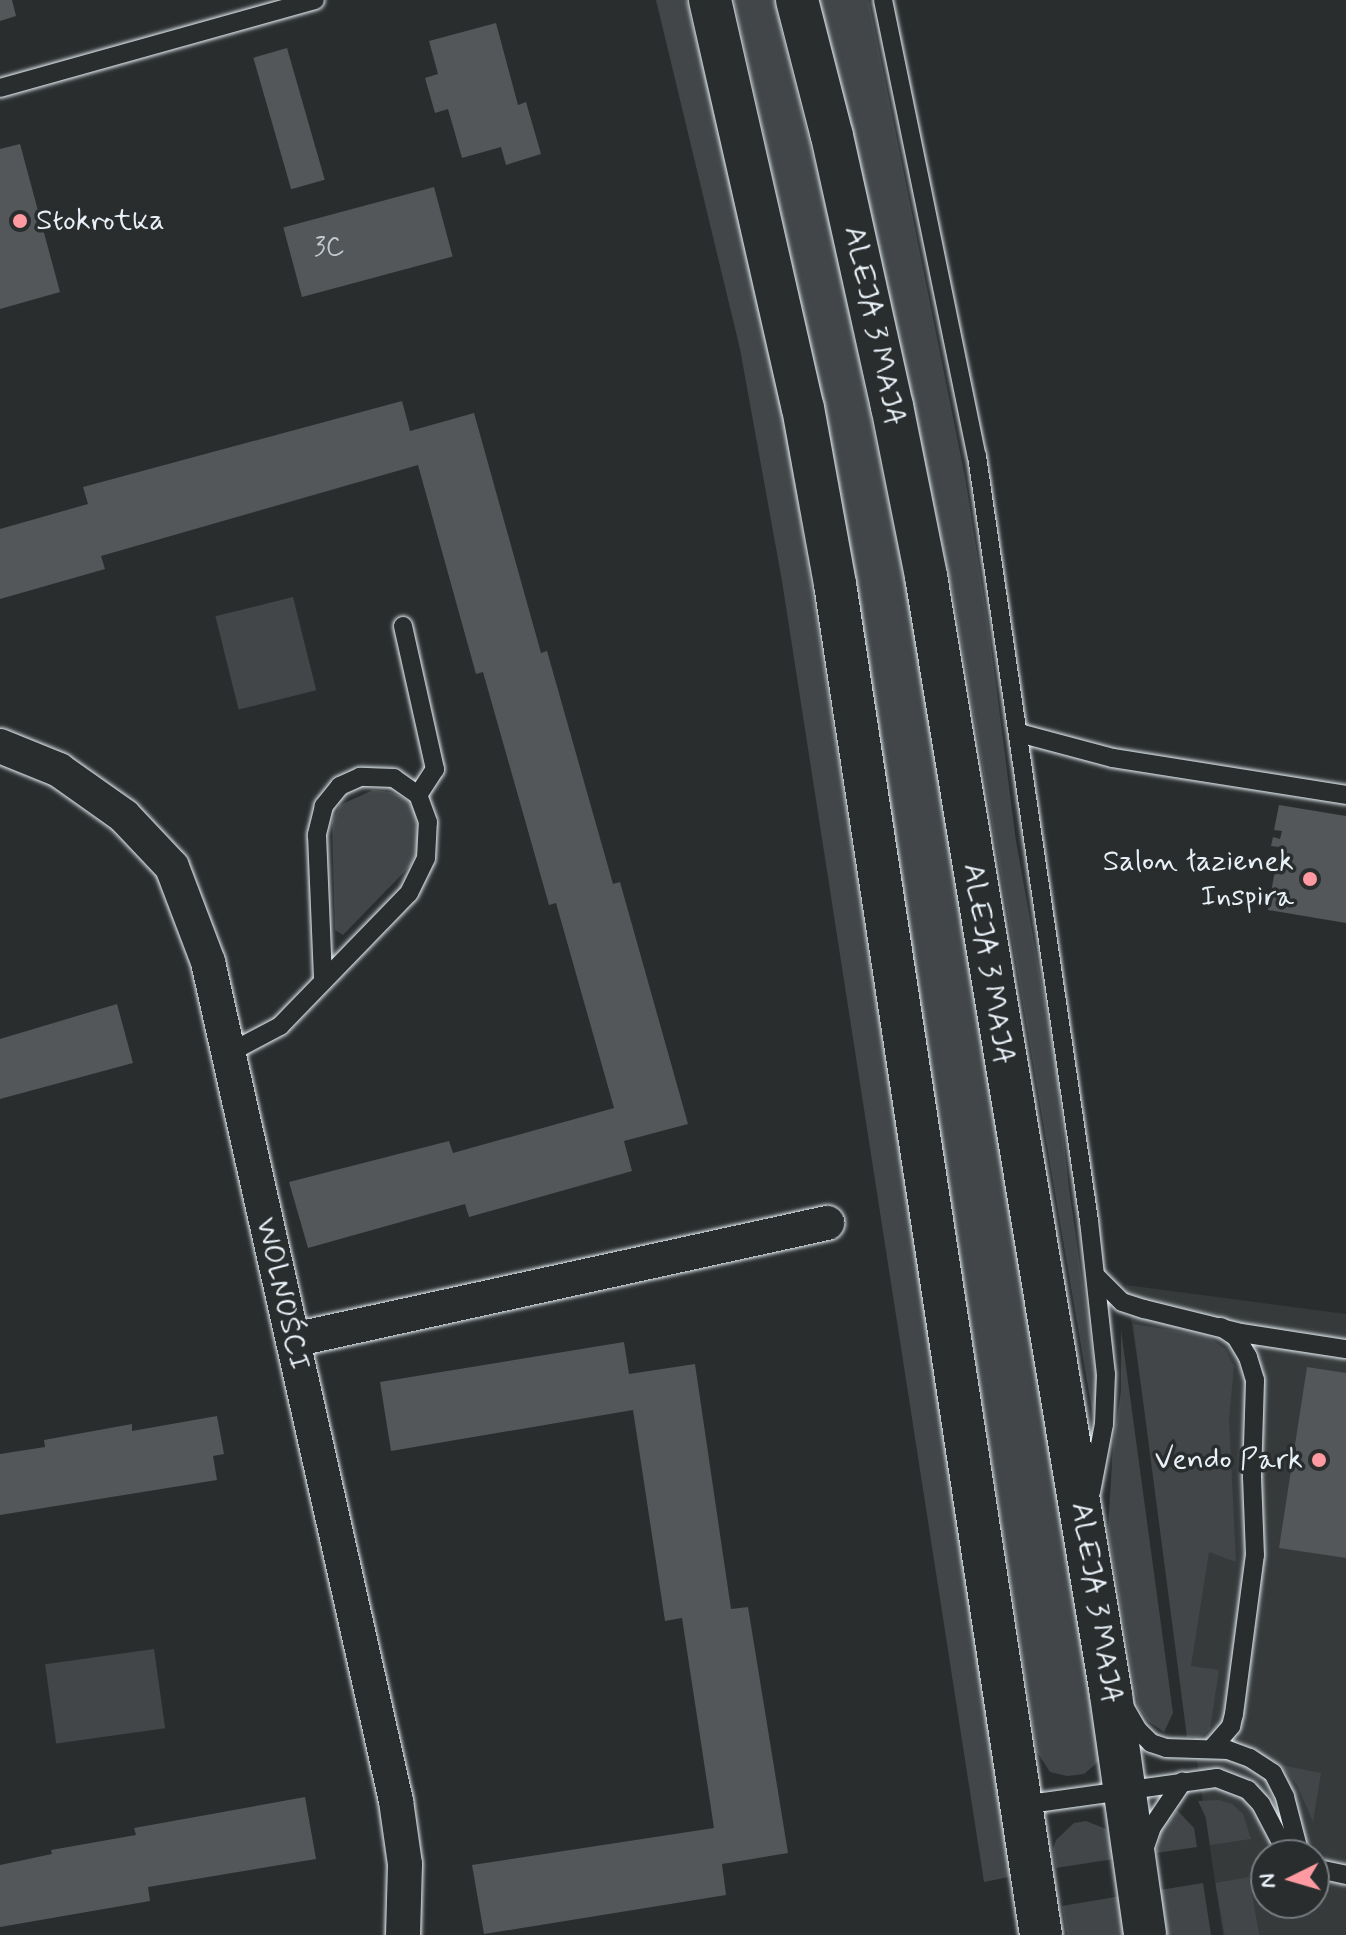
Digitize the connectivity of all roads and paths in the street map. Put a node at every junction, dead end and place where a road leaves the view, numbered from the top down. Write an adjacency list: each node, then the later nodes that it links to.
1 (315, 0): 5 (lane)
2 (710, 0): 23 (street)
3 (797, 0): 18 (street, ALEJA 3 MAJA)
4 (883, 0): 7 (lane)
5 (0, 88)
6 (403, 626): 9 (lane)
7 (1019, 733): 10 (lane); 14 (lane)
8 (0, 746): 12 (street, WOLNOŚCI)
9 (418, 795): 11 (lane); 11 (lane)
10 (1346, 795)
11 (323, 981): 12 (lane)
12 (229, 1053): 16 (street, WOLNOŚCI)
13 (827, 1223): 16 (street)
14 (1096, 1274): 15 (lane); 18 (lane)
15 (1221, 1327): 17 (lane); 20 (lane)
16 (293, 1340): 27 (street, WOLNOŚCI)
17 (1346, 1349)
18 (1092, 1583): 19 (street, ALEJA 3 MAJA)
19 (1102, 1640): 20 (lane); 22 (street, ALEJA 3 MAJA)
20 (1213, 1747): 25 (lane)
21 (1183, 1781): 22 (lane); 24 (lane); 26 (lane)
22 (1124, 1789): 23 (lane); 26 (street, ALEJA 3 MAJA)
23 (1022, 1805): 28 (street)
24 (1279, 1839)
25 (1294, 1839)
26 (1136, 1876): 29 (street, ALEJA 3 MAJA)
27 (403, 1935)
28 (1041, 1935)
29 (1145, 1935)

